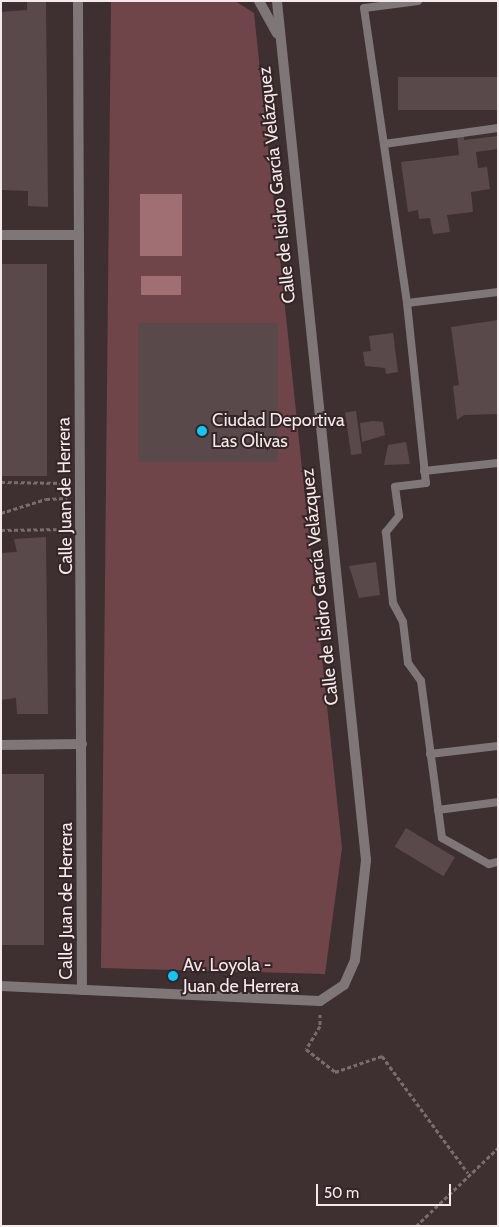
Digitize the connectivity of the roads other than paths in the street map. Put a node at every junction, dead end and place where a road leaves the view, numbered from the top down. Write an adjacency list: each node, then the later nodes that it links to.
1 (78, 1): 8 (street, Calle Juan de Herrera)
2 (259, 1): 5 (street, Calle de Isidro García Velázquez)
3 (278, 1): 5 (street, Calle de Isidro García Velázquez)
4 (418, 1): 7 (lane)
5 (278, 35): 22 (street, Calle de Isidro García Velázquez)
6 (498, 128): 7 (lane)
7 (384, 144): 11 (lane)
8 (79, 235): 9 (street); 14 (street, Calle Juan de Herrera)
9 (1, 236)
10 (498, 292): 11 (lane)
11 (407, 303): 13 (lane)
12 (498, 463): 13 (lane)
13 (424, 471): 17 (lane)
14 (82, 744): 15 (street); 22 (street, Calle Juan de Herrera)
15 (1, 745)
16 (498, 746): 17 (lane)
17 (430, 754): 19 (lane)
18 (498, 802): 19 (lane)
19 (438, 810): 20 (lane)
20 (498, 862)
21 (1, 986): 22 (street)
22 (82, 990)

